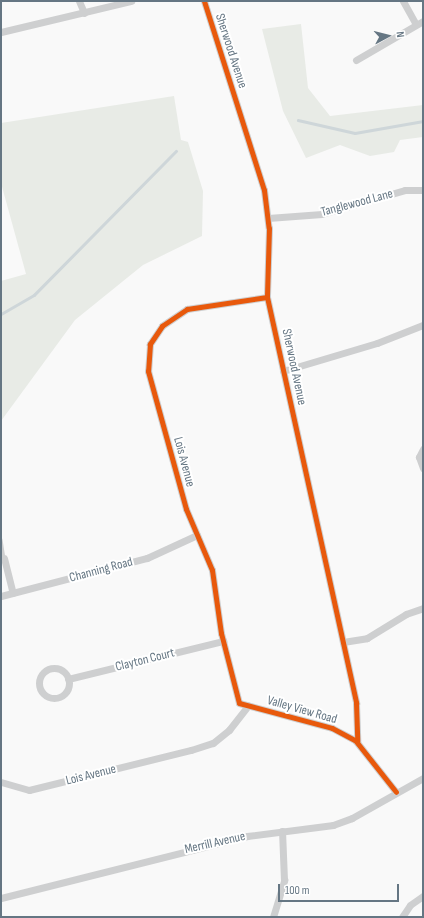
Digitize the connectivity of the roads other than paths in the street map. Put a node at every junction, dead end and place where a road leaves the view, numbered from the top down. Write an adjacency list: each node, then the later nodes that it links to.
1 (79, 1): 5 (street)
2 (131, 1): 5 (street)
3 (204, 1): 11 (street, Sherwood Avenue)
4 (403, 1): 7 (street)
5 (84, 13): 8 (street)
6 (423, 21): 7 (street)
7 (415, 23): 9 (street)
8 (1, 32)
9 (356, 60)
10 (423, 190): 11 (street, Tanglewood Lane)
11 (268, 218): 12 (street, Sherwood Avenue)
12 (267, 297): 14 (street, Sherwood Avenue); 17 (street, Lois Avenue)
13 (423, 325): 14 (street)
14 (283, 371): 24 (street, Sherwood Avenue)
15 (423, 449): 16 (street)
16 (423, 468)
17 (197, 535): 20 (street, Channing Road); 23 (street, Lois Avenue)
18 (1, 540): 19 (lane)
19 (4, 558): 20 (street)
20 (13, 593): 21 (street, Channing Road)
21 (1, 596)
22 (423, 608): 24 (street)
23 (223, 641): 25 (street, Clayton Court); 26 (street, Lois Avenue)
24 (343, 642): 27 (street, Sherwood Avenue)
25 (68, 679): 25 (street)
26 (248, 706): 27 (street, Valley View Road); 29 (street, Lois Avenue)
27 (356, 741): 30 (street, Valley View Road)
28 (423, 778): 30 (street, Merrill Avenue)
29 (1, 782)
30 (396, 792): 31 (street, Merrill Avenue)
31 (282, 831): 33 (street, Merrill Avenue); 34 (street)
32 (423, 896): 35 (street)
33 (1, 898)
34 (273, 917)
35 (402, 917)

